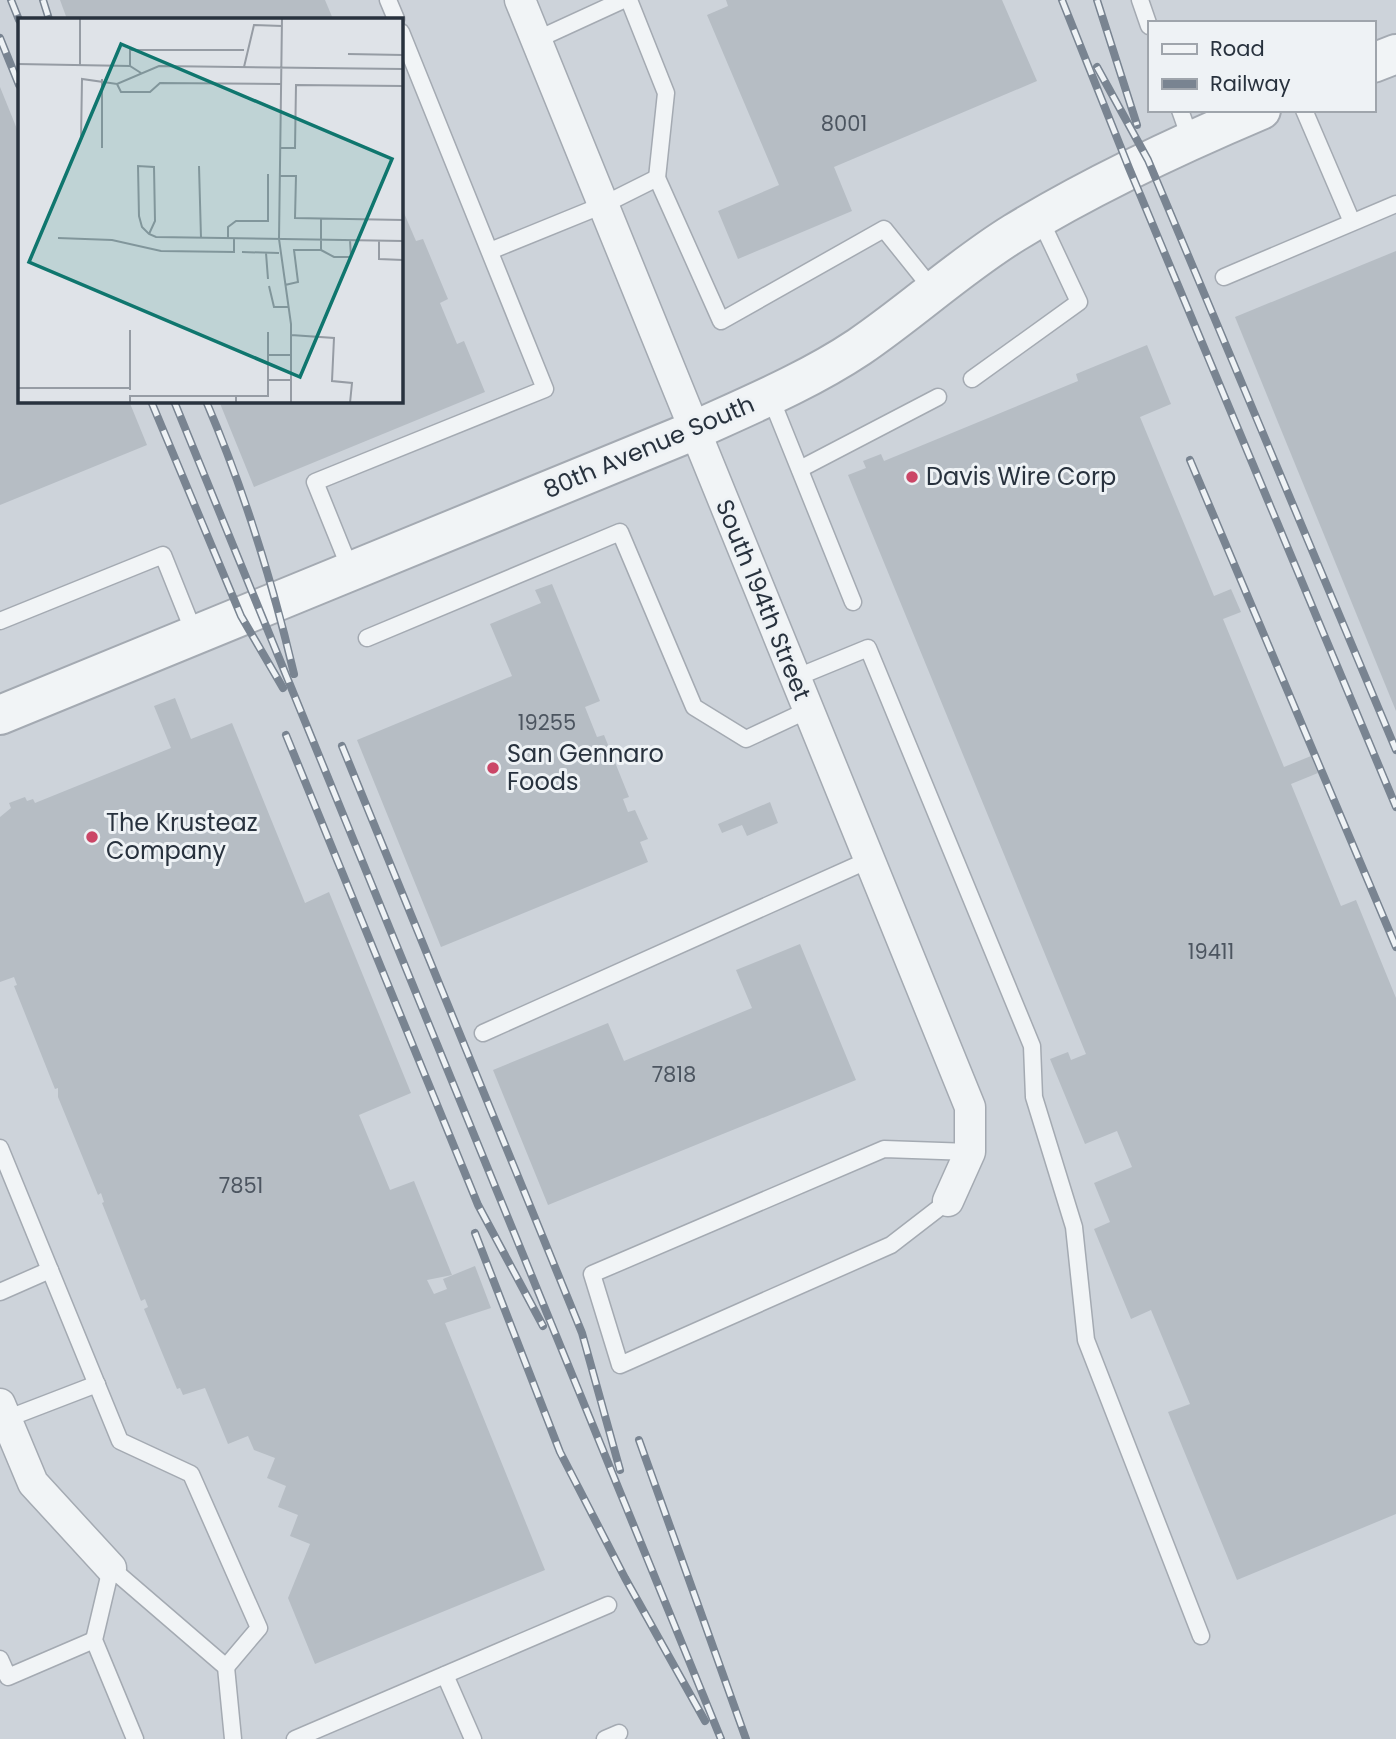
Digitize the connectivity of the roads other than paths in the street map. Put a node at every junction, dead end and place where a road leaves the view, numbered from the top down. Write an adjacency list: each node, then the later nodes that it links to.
1 (388, 0): 6 (lane)
2 (520, 0): 9 (street, South 194th Street)
3 (623, 0): 9 (lane)
4 (629, 0): 15 (lane)
5 (1140, 0): 7 (lane)
6 (396, 18)
7 (1148, 23)
8 (402, 34): 20 (lane)
9 (536, 40): 17 (street, South 194th Street)
10 (1396, 54): 11 (street)
11 (1375, 62)
12 (1252, 112): 14 (street, 80th Avenue South)
13 (1305, 112): 19 (lane)
14 (1185, 126): 18 (street, 80th Avenue South)
15 (657, 178): 17 (lane); 22 (lane)
16 (1396, 204): 19 (lane)
17 (603, 205): 20 (lane); 26 (street, South 194th Street)
18 (1040, 219): 22 (street, 80th Avenue South); 23 (lane)
19 (1352, 222): 21 (lane)
20 (489, 251): 28 (lane)
21 (1224, 277)
22 (933, 290): 24 (street, 80th Avenue South)
23 (972, 379)
24 (770, 396): 26 (street, 80th Avenue South); 27 (lane)
25 (938, 397): 27 (lane)
26 (693, 431): 28 (street, 80th Avenue South); 33 (street, South 194th Street)
27 (800, 469): 29 (lane)
28 (351, 571): 31 (street, 80th Avenue South)
29 (853, 602)
30 (0, 621): 31 (lane)
31 (195, 635): 35 (street, 80th Avenue South)
32 (367, 638): 34 (lane)
33 (795, 678): 34 (street, South 194th Street); 47 (lane)
34 (808, 710): 36 (street, South 194th Street)
35 (0, 715)
36 (871, 859): 37 (lane); 39 (street, South 194th Street)
37 (483, 1033)
38 (0, 1148): 41 (lane)
39 (970, 1152): 40 (street, South 194th Street); 40 (lane)
40 (948, 1201)
41 (50, 1270): 42 (lane); 43 (lane)
42 (0, 1292)
43 (97, 1384): 44 (lane); 50 (lane)
44 (3, 1411): 45 (street)
45 (111, 1568): 48 (lane); 50 (lane)
46 (608, 1605): 51 (lane)
47 (1201, 1636)
48 (94, 1640): 49 (lane); 52 (lane)
49 (0, 1659)
50 (226, 1667): 53 (lane)
51 (445, 1675): 54 (lane); 55 (lane)
52 (135, 1739)
53 (233, 1739)
54 (295, 1739)
55 (473, 1739)

